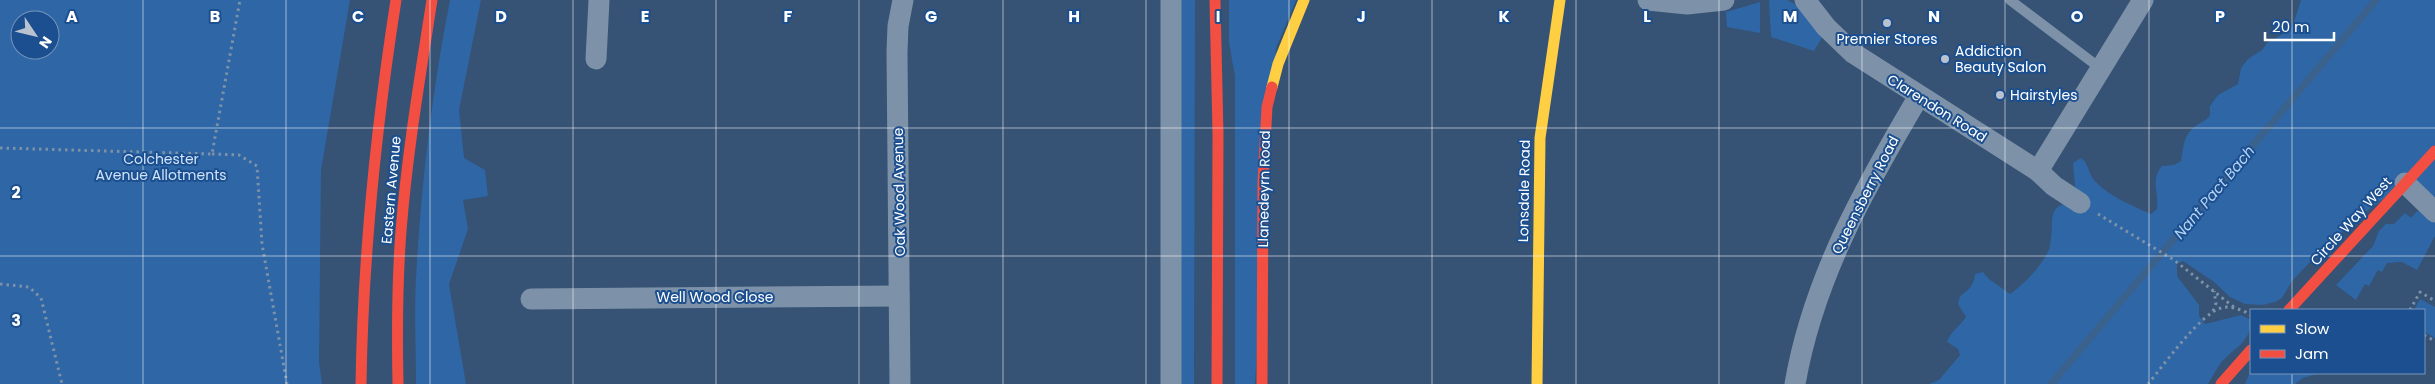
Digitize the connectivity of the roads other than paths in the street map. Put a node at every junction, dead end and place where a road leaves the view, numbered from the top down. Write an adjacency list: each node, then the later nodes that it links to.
1 (396, 0): 26 (main road, Eastern Avenue)
2 (432, 0): 27 (main road, Eastern Avenue)
3 (599, 0): 14 (street)
4 (903, 0): 22 (street, Oak Wood Avenue)
5 (1171, 0): 29 (street)
6 (1215, 0): 30 (main road)
7 (1304, 0): 31 (main road, Llanedeyrn Road)
8 (1560, 0): 32 (main road, Lonsdale Road)
9 (1648, 0): 10 (street)
10 (1724, 0)
11 (1805, 0): 16 (street, Clarendon Road)
12 (2010, 0): 15 (lane)
13 (2143, 0): 15 (street)
14 (596, 59)
15 (2100, 68): 18 (street)
16 (1919, 96): 18 (street, Clarendon Road); 33 (street, Queensberry Road)
17 (2435, 151): 19 (main road, Circle Way West)
18 (2038, 171): 20 (street, Clarendon Road)
19 (2405, 183): 21 (street); 24 (main road, Circle Way West)
20 (2080, 203)
21 (2435, 212)
22 (900, 296): 23 (street, Well Wood Close); 28 (street, Oak Wood Avenue)
23 (531, 299)
24 (2290, 309)
25 (2250, 351): 34 (main road)
26 (361, 384)
27 (398, 384)
28 (900, 384)
29 (1171, 384)
30 (1217, 384)
31 (1262, 384)
32 (1537, 384)
33 (1795, 384)
34 (2221, 384)

